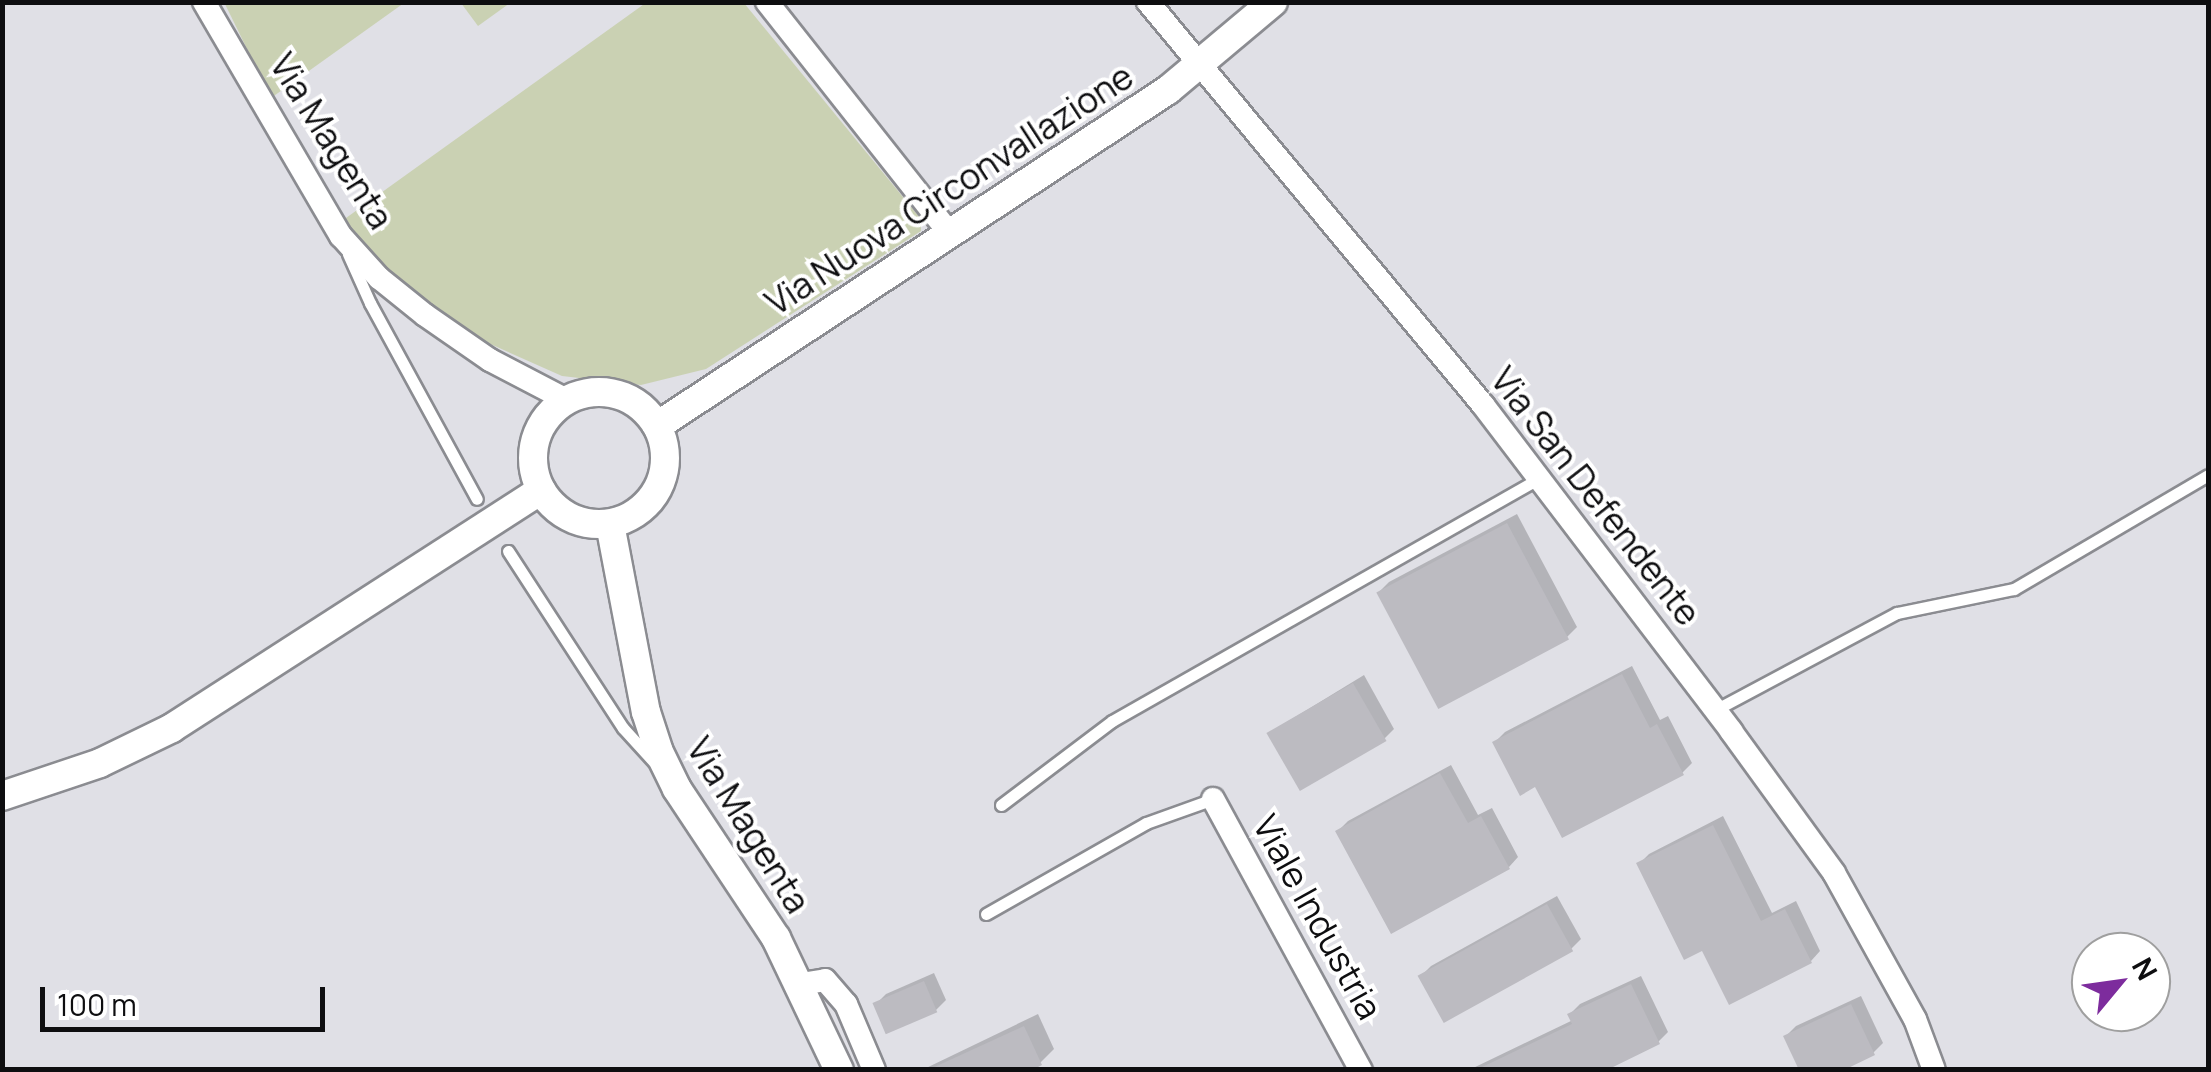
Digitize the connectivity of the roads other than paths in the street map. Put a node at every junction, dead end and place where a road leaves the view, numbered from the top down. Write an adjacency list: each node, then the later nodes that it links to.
1 (204, 2): 7 (street, Via Magenta)
2 (766, 2): 6 (street)
3 (1148, 2): 5 (street, Via San Defendente)
4 (1273, 2): 5 (street, Via Nuova Circonvallazione)
5 (1202, 64): 6 (street, Via Nuova Circonvallazione); 11 (street, Via San Defendente)
6 (950, 234): 9 (street, Via Nuova Circonvallazione)
7 (341, 236): 8 (street, Via Magenta); 13 (lane)
8 (567, 400): 9 (street); 12 (street)
9 (657, 426): 14 (street)
10 (2208, 475): 16 (lane)
11 (1539, 478): 16 (street, Via San Defendente); 20 (lane)
12 (540, 490): 14 (street); 18 (street)
13 (477, 499)
14 (610, 524): 17 (street, Via Magenta)
15 (508, 551): 17 (lane)
16 (1715, 710): 26 (street, Via San Defendente)
17 (677, 789): 22 (street, Via Magenta)
18 (2, 796)
19 (1213, 800): 21 (lane); 25 (street, Viale Industria)
20 (1001, 805)
21 (986, 914)
22 (801, 984): 23 (street, Via Magenta); 24 (street)
23 (839, 1070)
24 (874, 1070)
25 (1360, 1070)
26 (1934, 1070)

